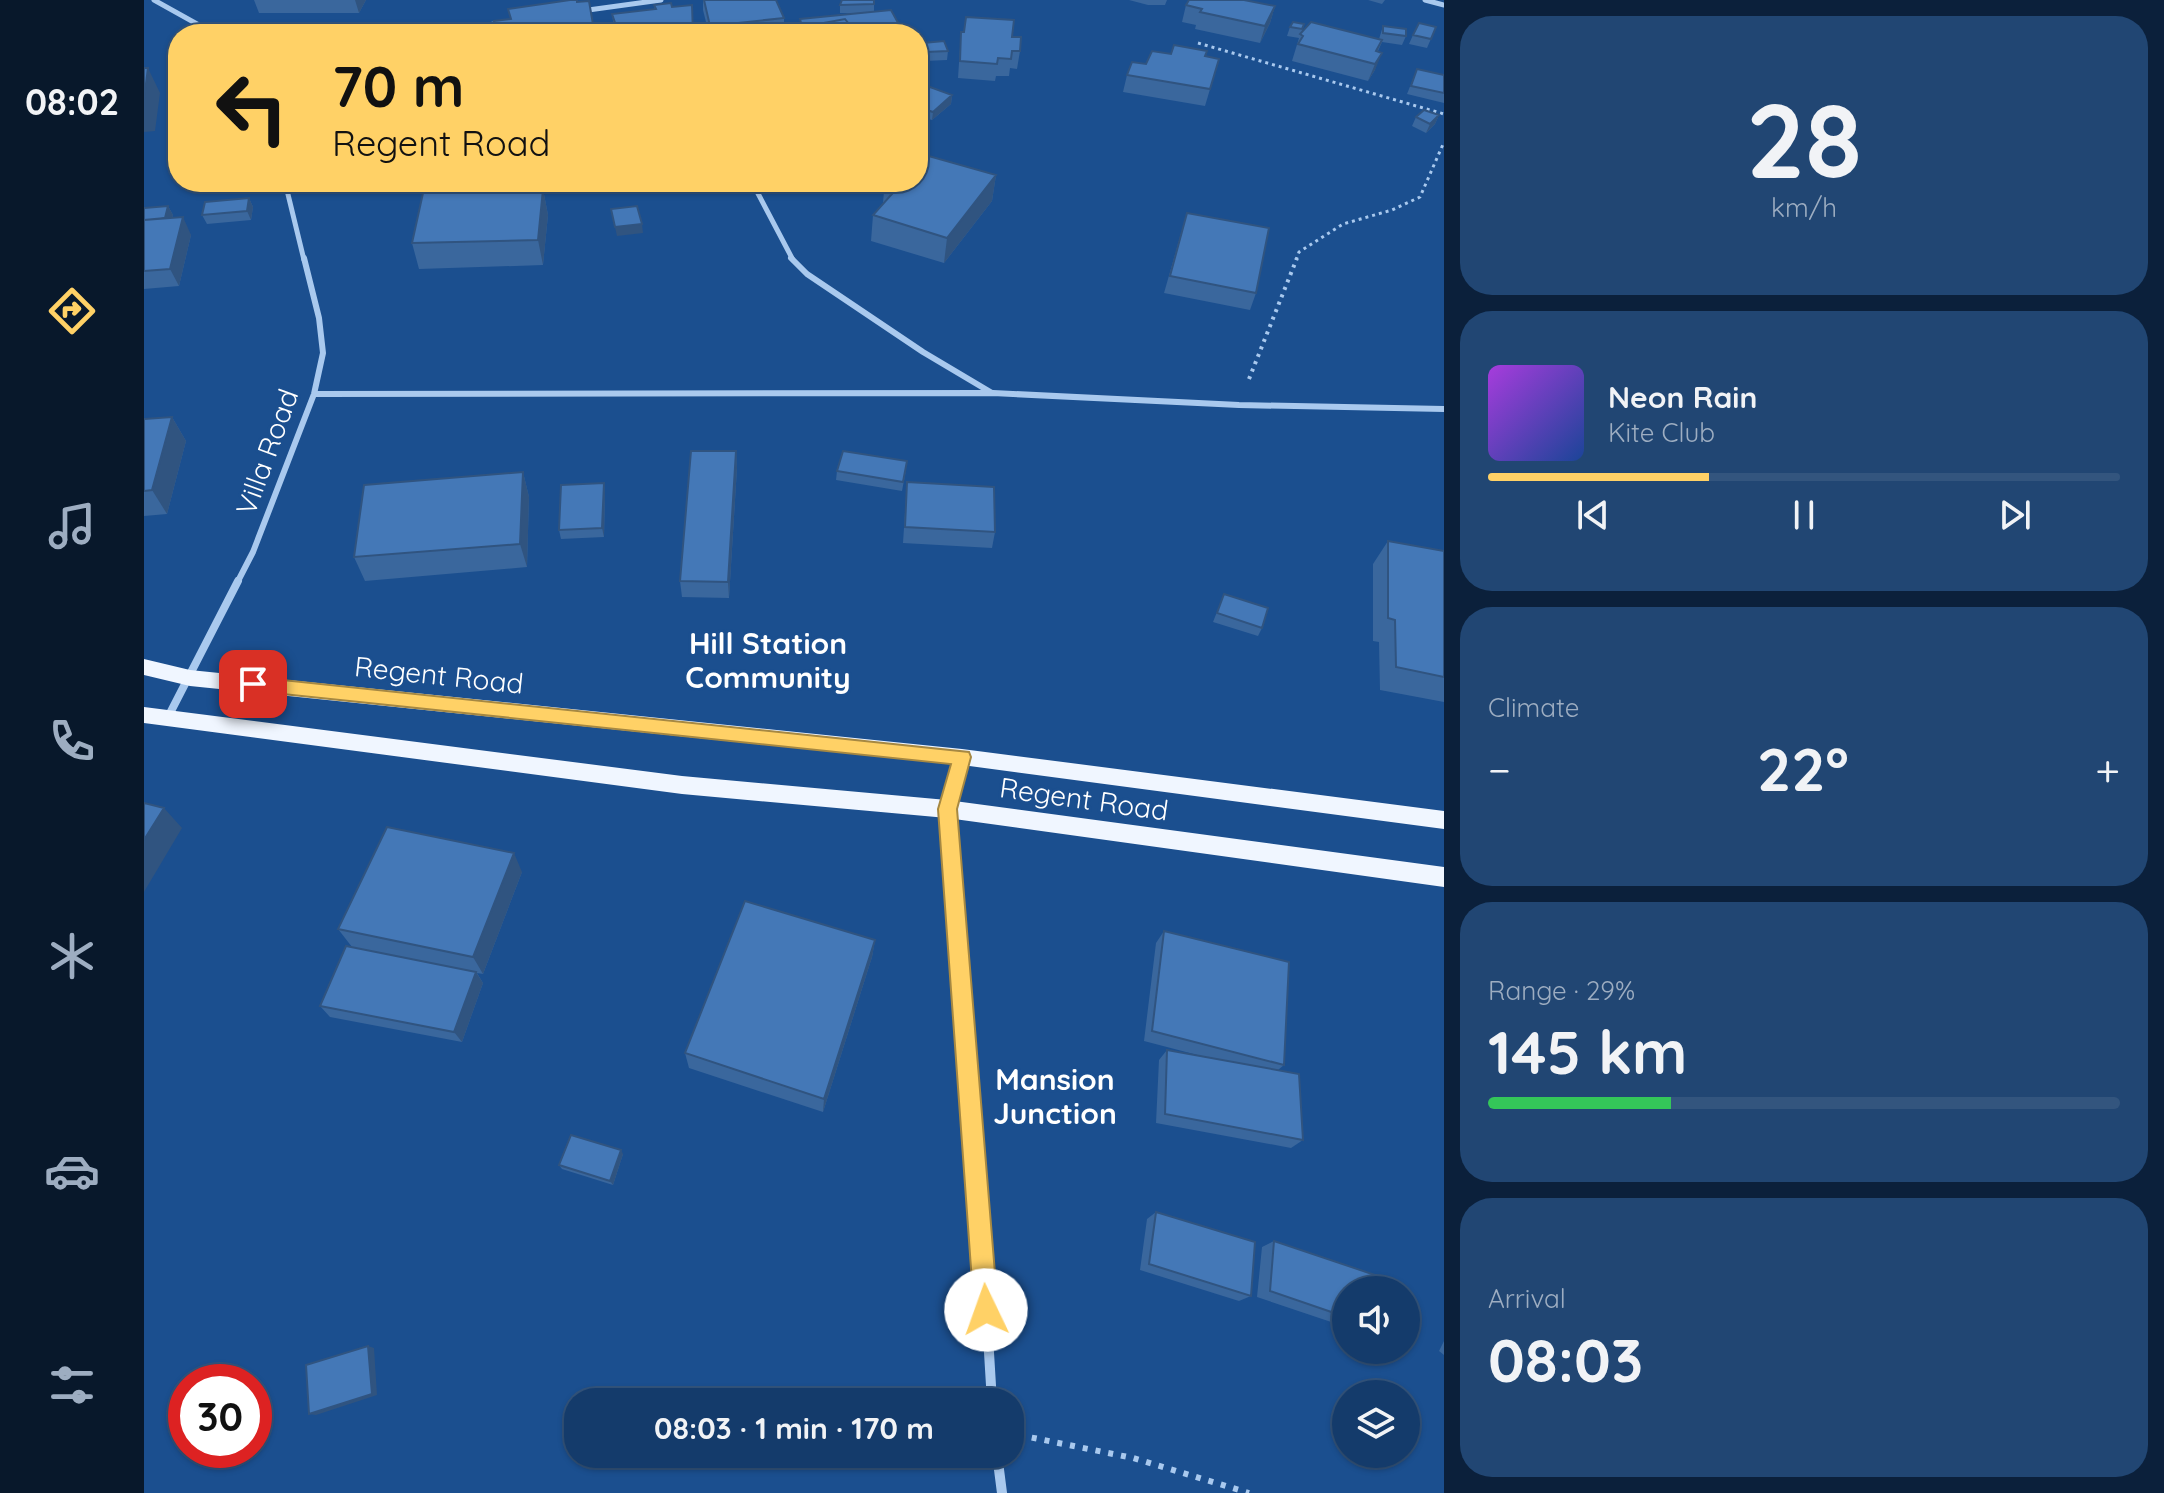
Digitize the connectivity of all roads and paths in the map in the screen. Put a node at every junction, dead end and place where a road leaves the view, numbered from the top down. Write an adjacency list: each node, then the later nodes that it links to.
1 (154, 0): 7 (street)
2 (661, 0): 5 (street)
3 (1425, 0): 4 (street)
4 (1444, 5)
5 (579, 11)
6 (505, 23): 8 (street)
7 (197, 24)
8 (498, 24)
9 (1198, 43): 10 (path)
10 (1444, 114)
11 (1444, 142): 16 (path)
12 (288, 192): 15 (street, Villa Road)
13 (757, 192): 14 (street)
14 (993, 393): 15 (street); 16 (street)
15 (314, 394): 19 (street, Villa Road)
16 (1239, 405): 17 (street)
17 (1444, 409)
18 (144, 667): 19 (main road, Regent Road)
19 (190, 678): 21 (street, Villa Road); 22 (main road, Regent Road)
20 (144, 715): 21 (main road, Regent Road)
21 (167, 719): 23 (main road, Regent Road)
22 (962, 757): 23 (street); 24 (main road, Regent Road)
23 (947, 809): 25 (main road, Regent Road); 26 (street)
24 (1444, 820)
25 (1444, 877)
26 (991, 1388)
27 (1024, 1436): 30 (path)
28 (999, 1468): 29 (street)
29 (1002, 1493)
30 (1249, 1493)

